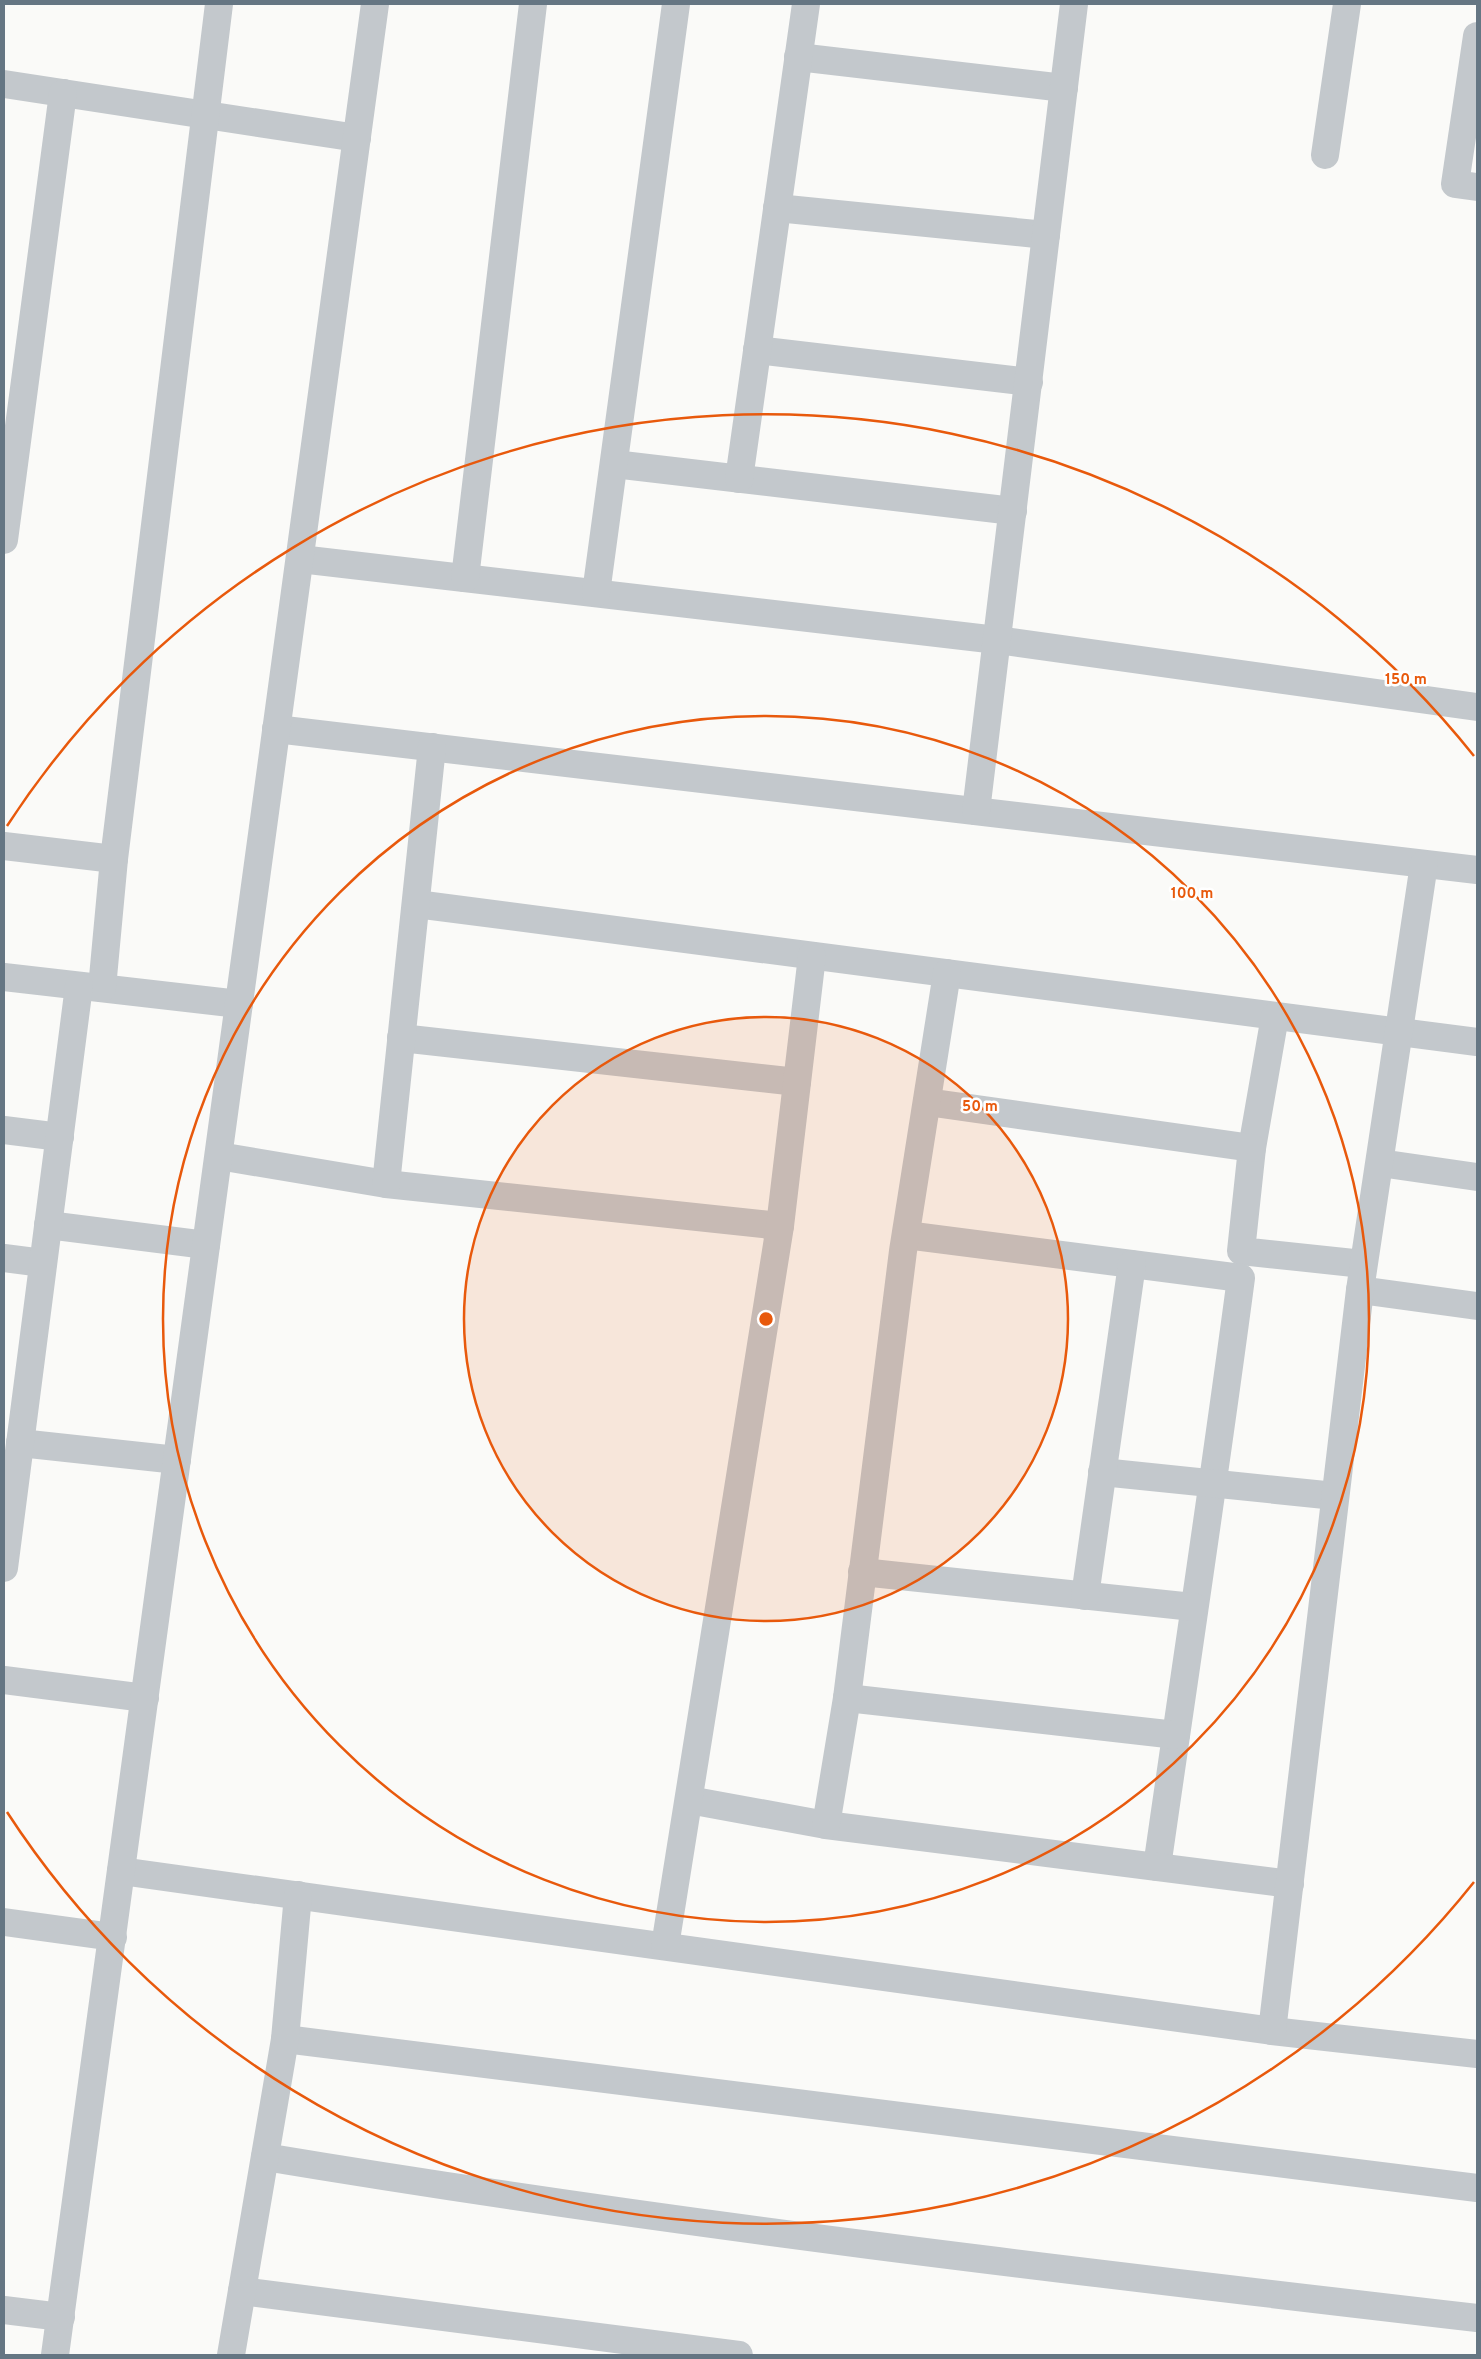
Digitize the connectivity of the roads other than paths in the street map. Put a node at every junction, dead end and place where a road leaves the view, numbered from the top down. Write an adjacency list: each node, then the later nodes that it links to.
1 (220, 4): 13 (street)
2 (375, 4): 14 (street)
3 (534, 4): 26 (street)
4 (676, 4): 21 (street)
5 (806, 4): 9 (street)
6 (1074, 4): 11 (street)
7 (1347, 4): 15 (street)
8 (1477, 36): 16 (street)
9 (798, 57): 11 (street); 17 (street)
10 (4, 84): 12 (street)
11 (1064, 88): 18 (street)
12 (63, 93): 13 (street); 24 (street)
13 (206, 115): 14 (street); 34 (street)
14 (357, 138): 25 (street)
15 (1325, 155)
16 (1477, 187)
17 (777, 208): 18 (street); 19 (street)
18 (1046, 235): 20 (street)
19 (757, 350): 20 (street); 22 (street)
20 (1029, 382): 23 (street)
21 (614, 464): 22 (street); 27 (street)
22 (739, 478): 23 (street)
23 (1013, 511): 28 (street)
24 (4, 540)
25 (300, 559): 26 (street); 30 (street)
26 (465, 578): 27 (street)
27 (596, 593): 28 (street)
28 (997, 640): 29 (street); 32 (street)
29 (1477, 706)
30 (276, 729): 31 (street); 42 (street)
31 (432, 747): 32 (street); 37 (street)
32 (976, 811): 35 (street)
33 (4, 846): 34 (street)
34 (114, 859): 41 (street)
35 (1424, 864): 36 (street); 44 (street)
36 (1477, 870)
37 (416, 904): 38 (street); 45 (street)
38 (812, 956): 39 (street); 47 (street)
39 (947, 974): 43 (street); 48 (street)
40 (4, 977): 41 (street)
41 (91, 987): 42 (street); 50 (street)
42 (239, 1004): 52 (street)
43 (1275, 1016): 44 (street); 51 (street)
44 (1400, 1032): 46 (street); 53 (street)
45 (401, 1038): 47 (street); 55 (street)
46 (1477, 1042)
47 (797, 1082): 57 (street)
48 (927, 1102): 51 (street); 58 (street)
49 (4, 1130): 50 (street)
50 (60, 1136): 56 (street)
51 (1252, 1148): 63 (street)
52 (219, 1156): 55 (street); 59 (street)
53 (1380, 1163): 54 (street); 63 (street)
54 (1477, 1177)
55 (386, 1184): 57 (street)
56 (48, 1225): 59 (street); 61 (street)
57 (780, 1226): 79 (street)
58 (906, 1235): 62 (street); 72 (street)
59 (206, 1246): 67 (street)
60 (4, 1258): 61 (street)
61 (43, 1263): 65 (street)
62 (1132, 1264): 68 (street); 69 (street)
63 (1362, 1277): 64 (street); 70 (street)
64 (1477, 1306)
65 (15, 1392): 66 (street)
66 (20, 1443): 67 (street); 71 (street)
67 (178, 1460): 76 (street)
68 (1102, 1472): 69 (street); 73 (street)
69 (1214, 1483): 70 (street); 74 (street)
70 (1336, 1496): 83 (street)
71 (4, 1568)
72 (862, 1572): 73 (street); 77 (street)
73 (1085, 1596): 74 (street)
74 (1193, 1607): 78 (street)
75 (4, 1680): 76 (street)
76 (145, 1698): 82 (street)
77 (846, 1698): 78 (street); 80 (street)
78 (1176, 1735): 81 (street)
79 (689, 1800): 80 (street); 87 (street)
80 (826, 1825): 81 (street)
81 (1157, 1867): 83 (street)
82 (121, 1871): 84 (street); 86 (street)
83 (1290, 1884): 88 (street)
84 (298, 1895): 87 (street); 89 (street)
85 (4, 1922): 86 (street)
86 (113, 1937): 95 (street)
87 (665, 1946): 88 (street)
88 (1272, 2031): 90 (street)
89 (284, 2039): 91 (street); 92 (street)
90 (1477, 2054)
91 (265, 2157): 93 (street); 96 (street)
92 (1477, 2188)
93 (242, 2291): 98 (street); 99 (street)
94 (4, 2310): 95 (street)
95 (61, 2317): 97 (street)
96 (1477, 2318)
97 (55, 2355)
98 (232, 2355)
99 (739, 2355)

